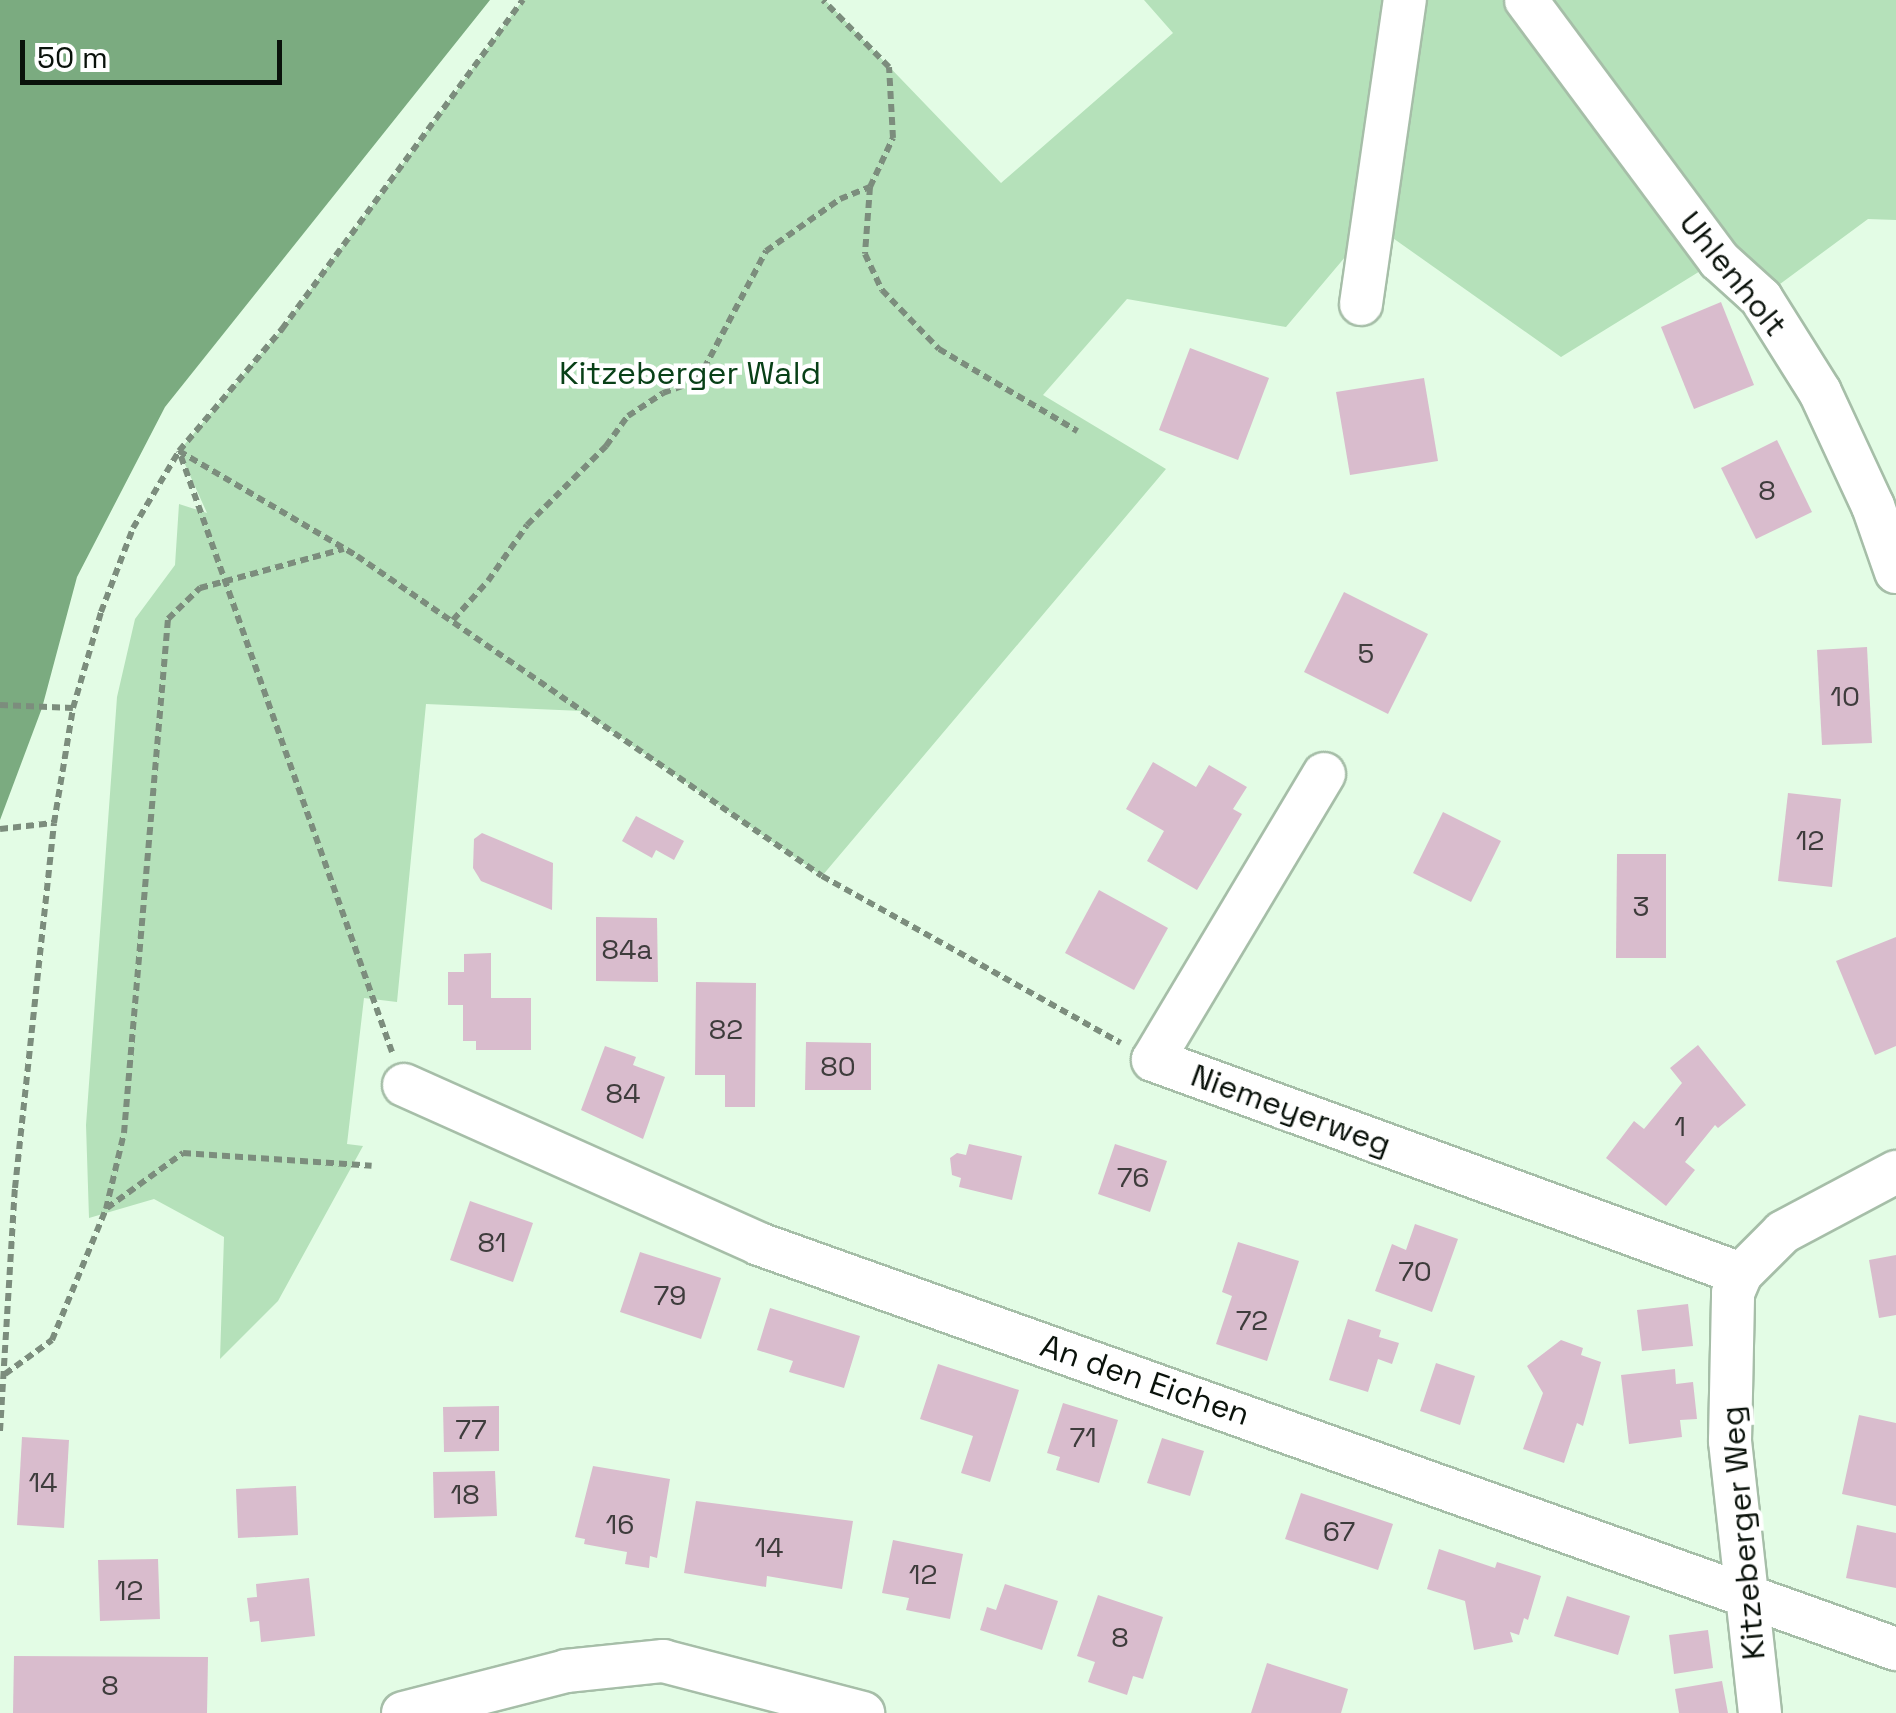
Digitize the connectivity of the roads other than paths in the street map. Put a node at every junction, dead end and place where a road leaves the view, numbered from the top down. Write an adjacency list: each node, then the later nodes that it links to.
1 (1405, 0): 3 (street)
2 (1526, 0): 4 (street, Uhlenholt)
3 (1360, 304)
4 (1896, 572)
5 (1324, 774): 8 (street, Niemeyerweg)
6 (404, 1086): 9 (street, An den Eichen)
7 (1896, 1172): 8 (street)
8 (1737, 1284): 9 (street, Kitzeberger Weg)
9 (1748, 1593): 10 (street, An den Eichen); 13 (street, Kitzeberger Weg)
10 (1896, 1649)
11 (403, 1713): 12 (street)
12 (862, 1713)
13 (1760, 1713)

